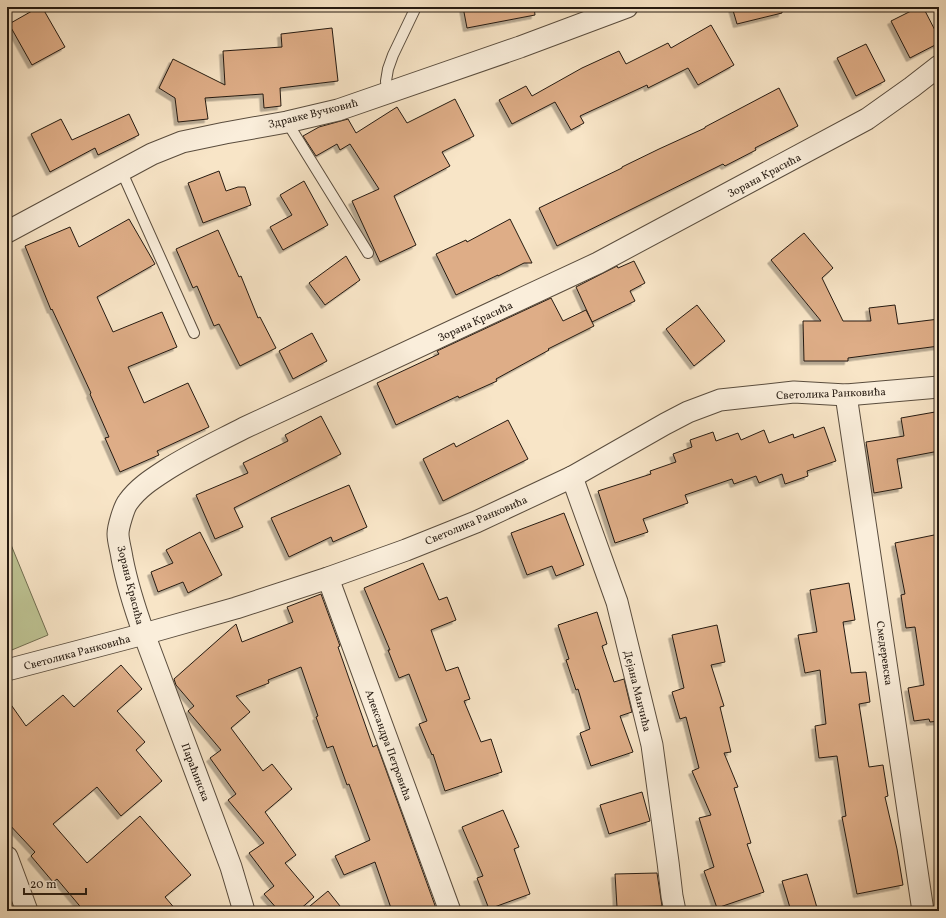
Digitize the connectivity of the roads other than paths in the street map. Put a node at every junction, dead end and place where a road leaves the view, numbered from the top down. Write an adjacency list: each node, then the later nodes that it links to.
1 (416, 7): 4 (lane)
2 (627, 7): 4 (street, Здравке Вучковић)
3 (939, 66): 14 (street, Зорана Красића)
4 (387, 93): 5 (street, Здравке Вучковић)
5 (286, 122): 6 (street, Здравке Вучковић); 8 (lane)
6 (121, 170): 7 (street, Здравке Вучковић); 9 (lane)
7 (7, 232)
8 (368, 253)
9 (194, 334)
10 (939, 387): 11 (street, Светолика Ранковића)
11 (846, 395): 12 (street, Светолика Ранковића); 21 (street, Смедеревска)
12 (572, 477): 13 (street, Светолика Ранковића); 20 (street, Дејана Манчића)
13 (328, 578): 14 (street, Светолика Ранковића); 19 (street, Александра Петровића)
14 (144, 634): 15 (street, Светолика Ранковића); 18 (street, Параћинска)
15 (7, 670)
16 (7, 857): 17 (street)
17 (27, 911)
18 (244, 911)
19 (450, 911)
20 (675, 911)
21 (923, 911)

